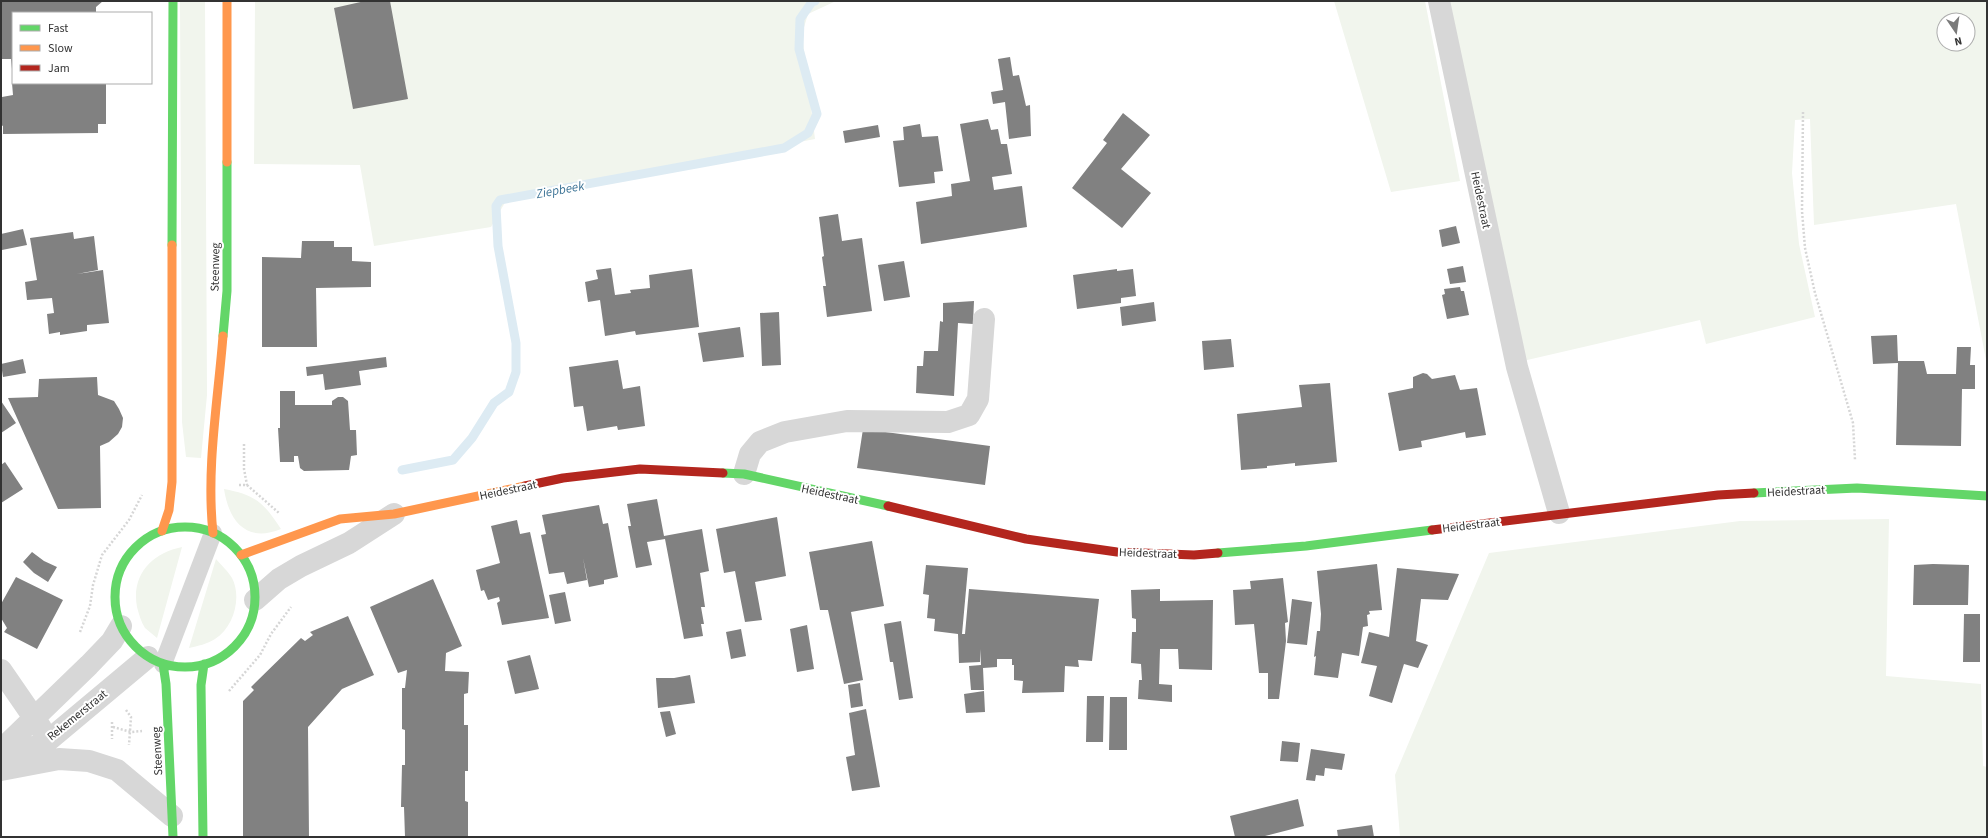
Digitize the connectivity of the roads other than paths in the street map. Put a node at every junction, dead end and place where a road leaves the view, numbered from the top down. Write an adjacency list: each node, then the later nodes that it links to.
1 (173, 1): 9 (main road)
2 (227, 1): 10 (main road, Steenweg)
3 (1439, 1): 8 (street, Heidestraat)
4 (984, 319): 5 (street)
5 (744, 474): 7 (main road, Heidestraat); 8 (main road, Heidestraat)
6 (1987, 496): 8 (main road, Heidestraat)
7 (394, 514): 11 (main road, Heidestraat); 12 (street, Heidestraat)
8 (1559, 514)
9 (162, 531): 10 (main road); 13 (main road)
10 (213, 533): 11 (main road); 14 (lane)
11 (241, 555): 12 (main road)
12 (255, 600): 15 (main road)
13 (121, 626): 14 (main road); 17 (street)
14 (156, 660): 15 (main road); 18 (street, Rekemerstraat); 22 (main road, Steenweg)
15 (204, 664): 24 (main road)
16 (1, 670): 17 (street)
17 (33, 718): 18 (street); 19 (street)
18 (50, 739): 20 (street, Rekemerstraat)
19 (1, 750)
20 (1, 765)
21 (1, 770): 22 (street, Rekemerstraat)
22 (172, 816): 23 (main road, Steenweg)
23 (173, 837)
24 (203, 837)

